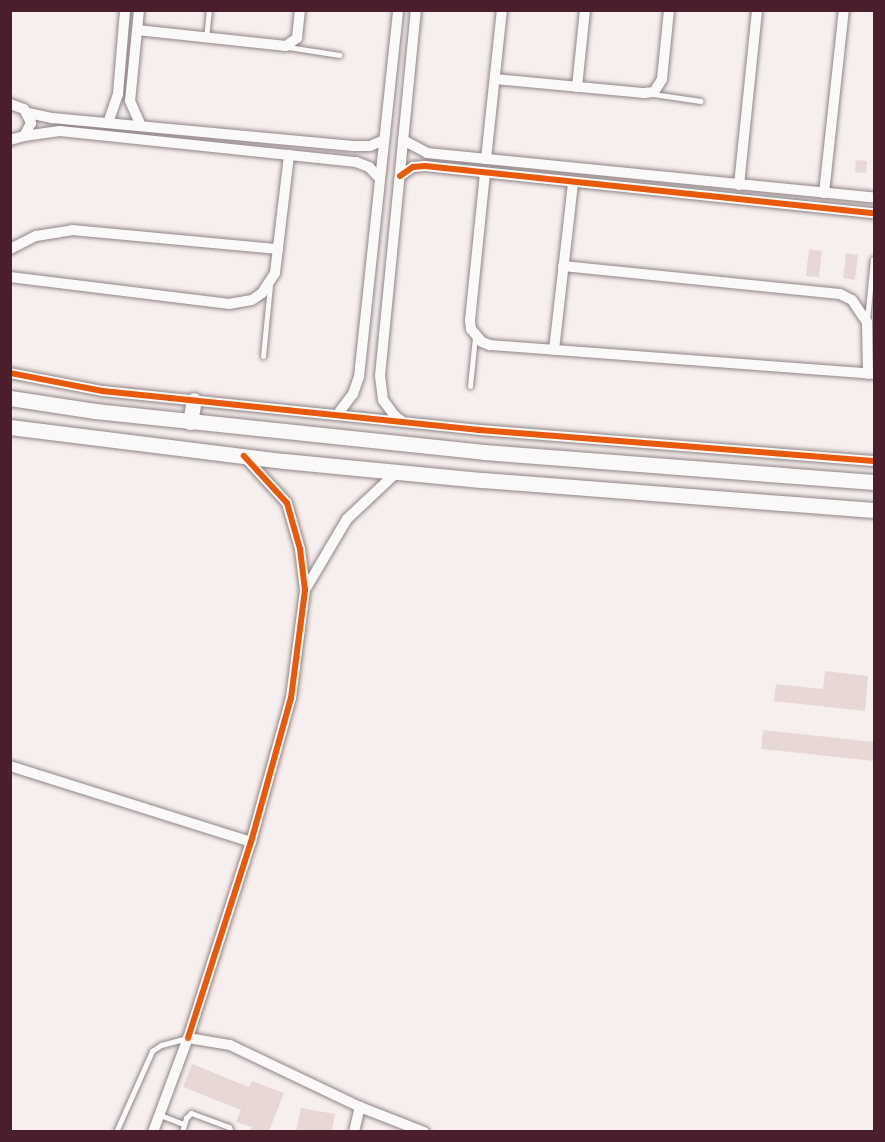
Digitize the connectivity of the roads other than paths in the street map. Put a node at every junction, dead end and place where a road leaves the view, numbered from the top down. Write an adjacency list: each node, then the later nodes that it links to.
1 (125, 10): 22 (street)
2 (139, 10): 12 (street)
3 (209, 10): 13 (lane)
4 (300, 10): 14 (street)
5 (398, 10): 26 (street)
6 (416, 10): 27 (street)
7 (502, 10): 16 (street)
8 (585, 10): 17 (street)
9 (669, 10): 18 (street)
10 (757, 10): 36 (street)
11 (844, 10): 37 (street)
12 (137, 30): 13 (street); 23 (street)
13 (206, 38): 14 (street)
14 (286, 46): 15 (lane)
15 (339, 55)
16 (495, 79): 17 (street); 30 (street)
17 (577, 87): 18 (street)
18 (649, 93): 19 (lane)
19 (700, 101)
20 (12, 103): 21 (street)
21 (28, 113): 22 (street); 24 (street)
22 (108, 123): 23 (street)
23 (141, 126): 26 (street)
24 (24, 136): 25 (street); 29 (street)
25 (10, 140)
26 (384, 140): 34 (street)
27 (403, 140): 28 (street); 33 (street)
28 (427, 153): 30 (street); 31 (street)
29 (289, 155): 34 (street); 41 (street)
30 (486, 159): 36 (street)
31 (425, 166): 32 (street); 33 (street)
32 (485, 173): 35 (street); 47 (street)
33 (400, 176): 58 (street)
34 (380, 179): 56 (street)
35 (573, 182): 39 (street); 43 (street)
36 (739, 185): 37 (street)
37 (824, 193): 38 (street)
38 (874, 198)
39 (874, 213)
40 (10, 249): 41 (street)
41 (278, 249): 45 (street)
42 (873, 259): 46 (lane)
43 (563, 266): 46 (street); 48 (street)
44 (10, 277): 45 (street)
45 (270, 284): 49 (lane)
46 (867, 322): 51 (street)
47 (475, 336): 48 (street); 52 (lane)
48 (554, 350): 51 (street)
49 (263, 356)
50 (10, 373): 54 (street)
51 (871, 374)
52 (470, 386)
53 (10, 398): 55 (street)
54 (194, 400): 56 (street); 57 (street)
55 (29, 402): 57 (street); 60 (street)
56 (337, 415): 58 (street)
57 (190, 422): 64 (street)
58 (404, 422): 62 (street)
59 (10, 427): 60 (street)
60 (28, 430): 61 (street)
61 (244, 456): 63 (street); 66 (street)
62 (874, 460)
63 (397, 472): 65 (street); 66 (street)
64 (874, 482)
65 (874, 510)
66 (305, 590): 68 (street)
67 (10, 766): 68 (street)
68 (251, 842): 69 (street)
69 (188, 1038): 70 (street); 71 (street); 73 (lane)
70 (360, 1107): 77 (street); 78 (street)
71 (159, 1115): 72 (lane); 74 (street)
72 (184, 1124): 75 (lane); 76 (lane)
73 (116, 1131)
74 (153, 1131)
75 (182, 1131)
76 (231, 1131)
77 (354, 1131)
78 (424, 1131)

